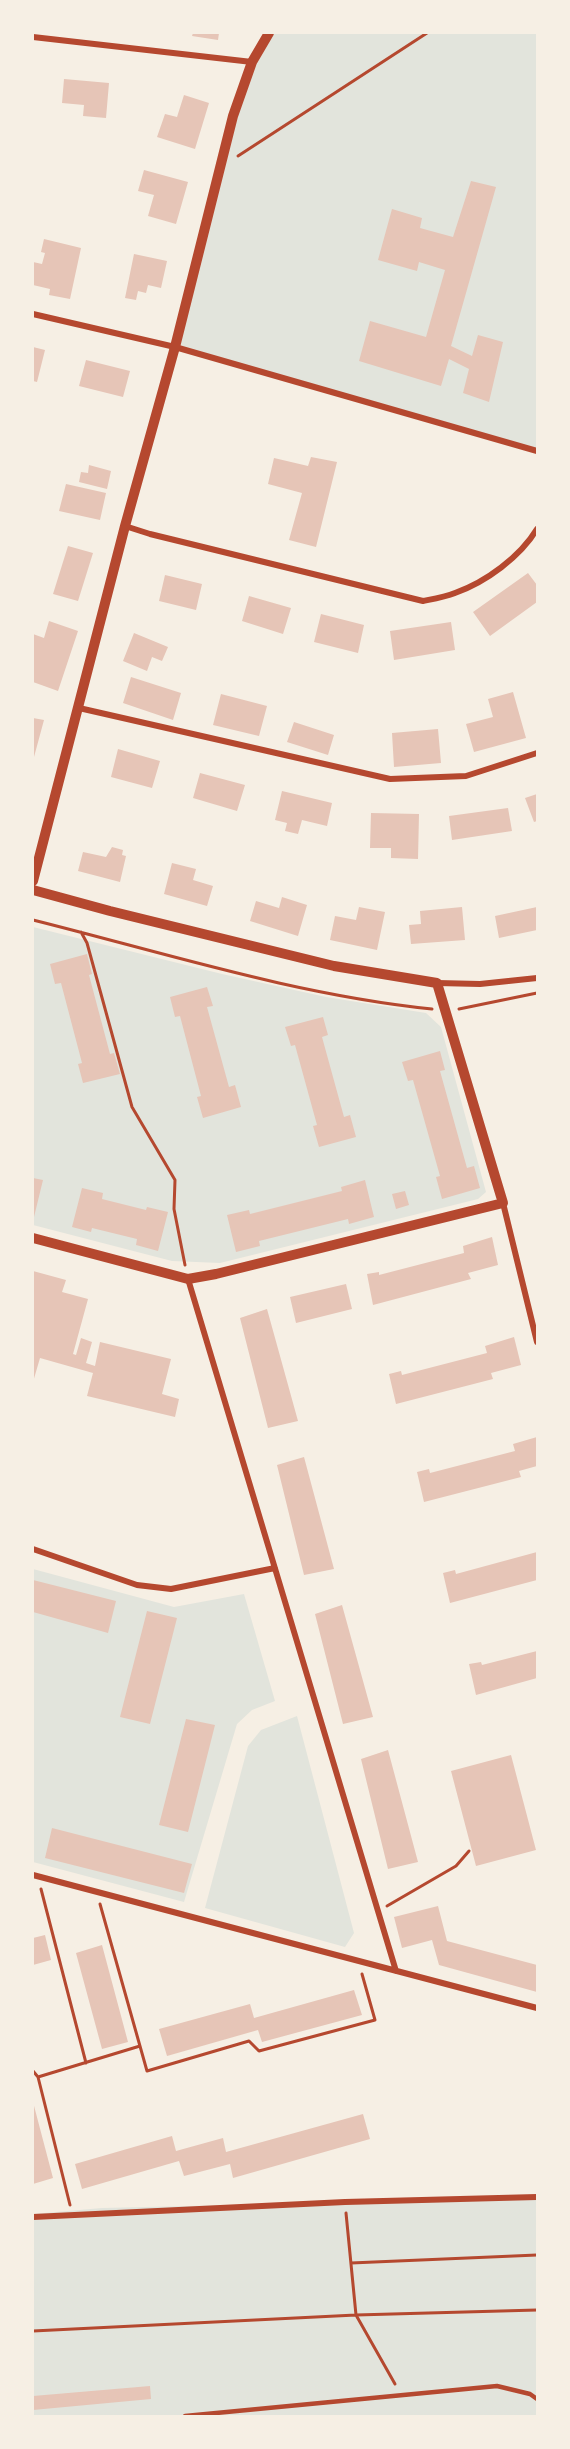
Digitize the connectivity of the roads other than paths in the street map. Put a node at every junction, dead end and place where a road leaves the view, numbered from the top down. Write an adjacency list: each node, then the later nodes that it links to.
1 (269, 33): 3 (street)
2 (33, 37): 3 (street)
3 (252, 62): 5 (street)
4 (33, 314): 5 (street)
5 (175, 347): 6 (street); 7 (street)
6 (537, 451)
7 (125, 526): 8 (street); 9 (street)
8 (537, 529)
9 (79, 708): 10 (street); 11 (street)
10 (537, 753)
11 (33, 880)
12 (33, 890): 14 (street)
13 (537, 978): 14 (street)
14 (437, 983): 15 (street)
15 (503, 1203): 17 (street); 18 (street)
16 (33, 1238): 17 (street)
17 (188, 1279): 20 (street)
18 (537, 1342)
19 (33, 1549): 20 (street)
20 (275, 1568): 22 (street)
21 (35, 1875): 22 (street)
22 (396, 1971): 23 (street)
23 (537, 2008)
24 (537, 2197): 25 (street)
25 (33, 2217)
26 (537, 2398): 27 (lane)
27 (185, 2416)

